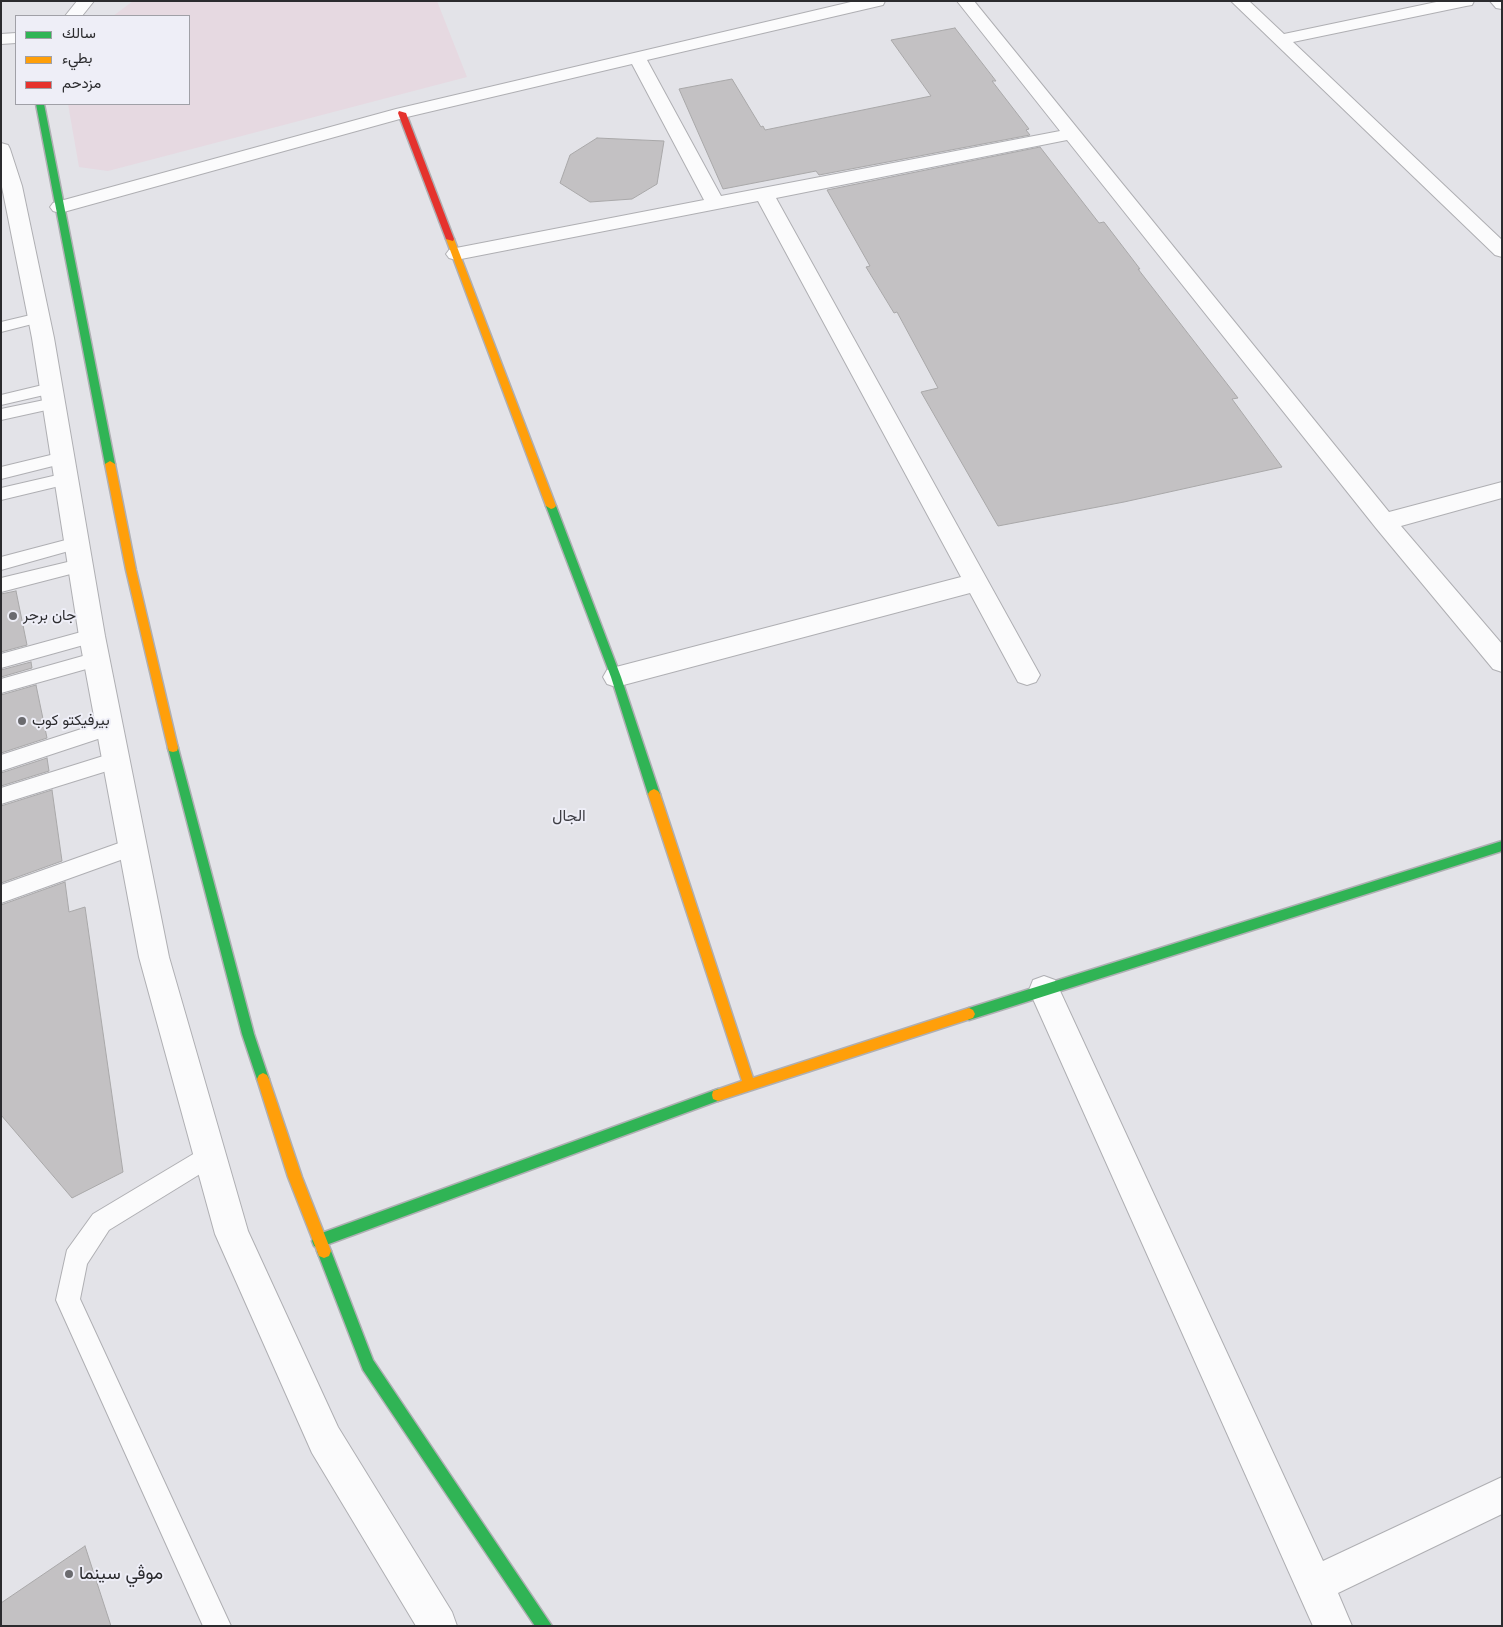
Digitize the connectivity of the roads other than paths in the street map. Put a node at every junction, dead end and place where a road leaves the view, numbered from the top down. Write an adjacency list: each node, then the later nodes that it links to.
1 (86, 1): 9 (street)
2 (792, 1): 10 (street)
3 (877, 1): 10 (street)
4 (965, 1): 17 (street)
5 (1239, 1): 13 (street)
6 (1466, 1): 13 (street)
7 (1498, 1): 8 (street)
8 (1502, 4)
9 (75, 15)
10 (806, 18): 14 (street)
11 (15, 38): 12 (street)
12 (1, 39)
13 (1279, 40): 22 (street)
14 (637, 58): 16 (street); 20 (street)
15 (40, 105): 21 (street)
16 (402, 114): 21 (street); 23 (street)
17 (1072, 134): 19 (street); 33 (street)
18 (1, 149): 24 (street)
19 (764, 194): 20 (street); 36 (street)
20 (715, 203): 23 (street)
21 (60, 207): 54 (street)
22 (1502, 250)
23 (456, 254): 42 (street)
24 (39, 318): 25 (lane); 26 (street)
25 (1, 327)
26 (53, 395): 27 (lane); 28 (lane); 29 (street)
27 (1, 400)
28 (1, 415)
29 (64, 468): 30 (lane); 32 (lane); 34 (street)
30 (1, 473)
31 (1502, 490): 33 (street)
32 (1, 494)
33 (1384, 522): 40 (street)
34 (78, 554): 35 (lane); 37 (lane); 38 (street)
35 (1, 564)
36 (976, 582): 41 (street); 42 (street)
37 (1, 585)
38 (95, 647): 39 (lane); 43 (lane); 44 (street)
39 (1, 661)
40 (1502, 662)
41 (1027, 675)
42 (616, 676): 52 (street)
43 (1, 686)
44 (110, 728): 45 (street); 46 (lane)
45 (116, 760): 47 (lane); 49 (street)
46 (1, 763)
47 (1, 796)
48 (1502, 846): 51 (street)
49 (133, 847): 50 (lane); 53 (street)
50 (1, 894)
51 (1044, 990): 52 (street); 56 (street)
52 (749, 1084): 54 (street)
53 (210, 1155): 57 (lane); 58 (street)
54 (319, 1241): 59 (street)
55 (1502, 1495): 56 (street)
56 (1314, 1585): 60 (street)
57 (217, 1626)
58 (438, 1626)
59 (544, 1626)
60 (1333, 1626)

